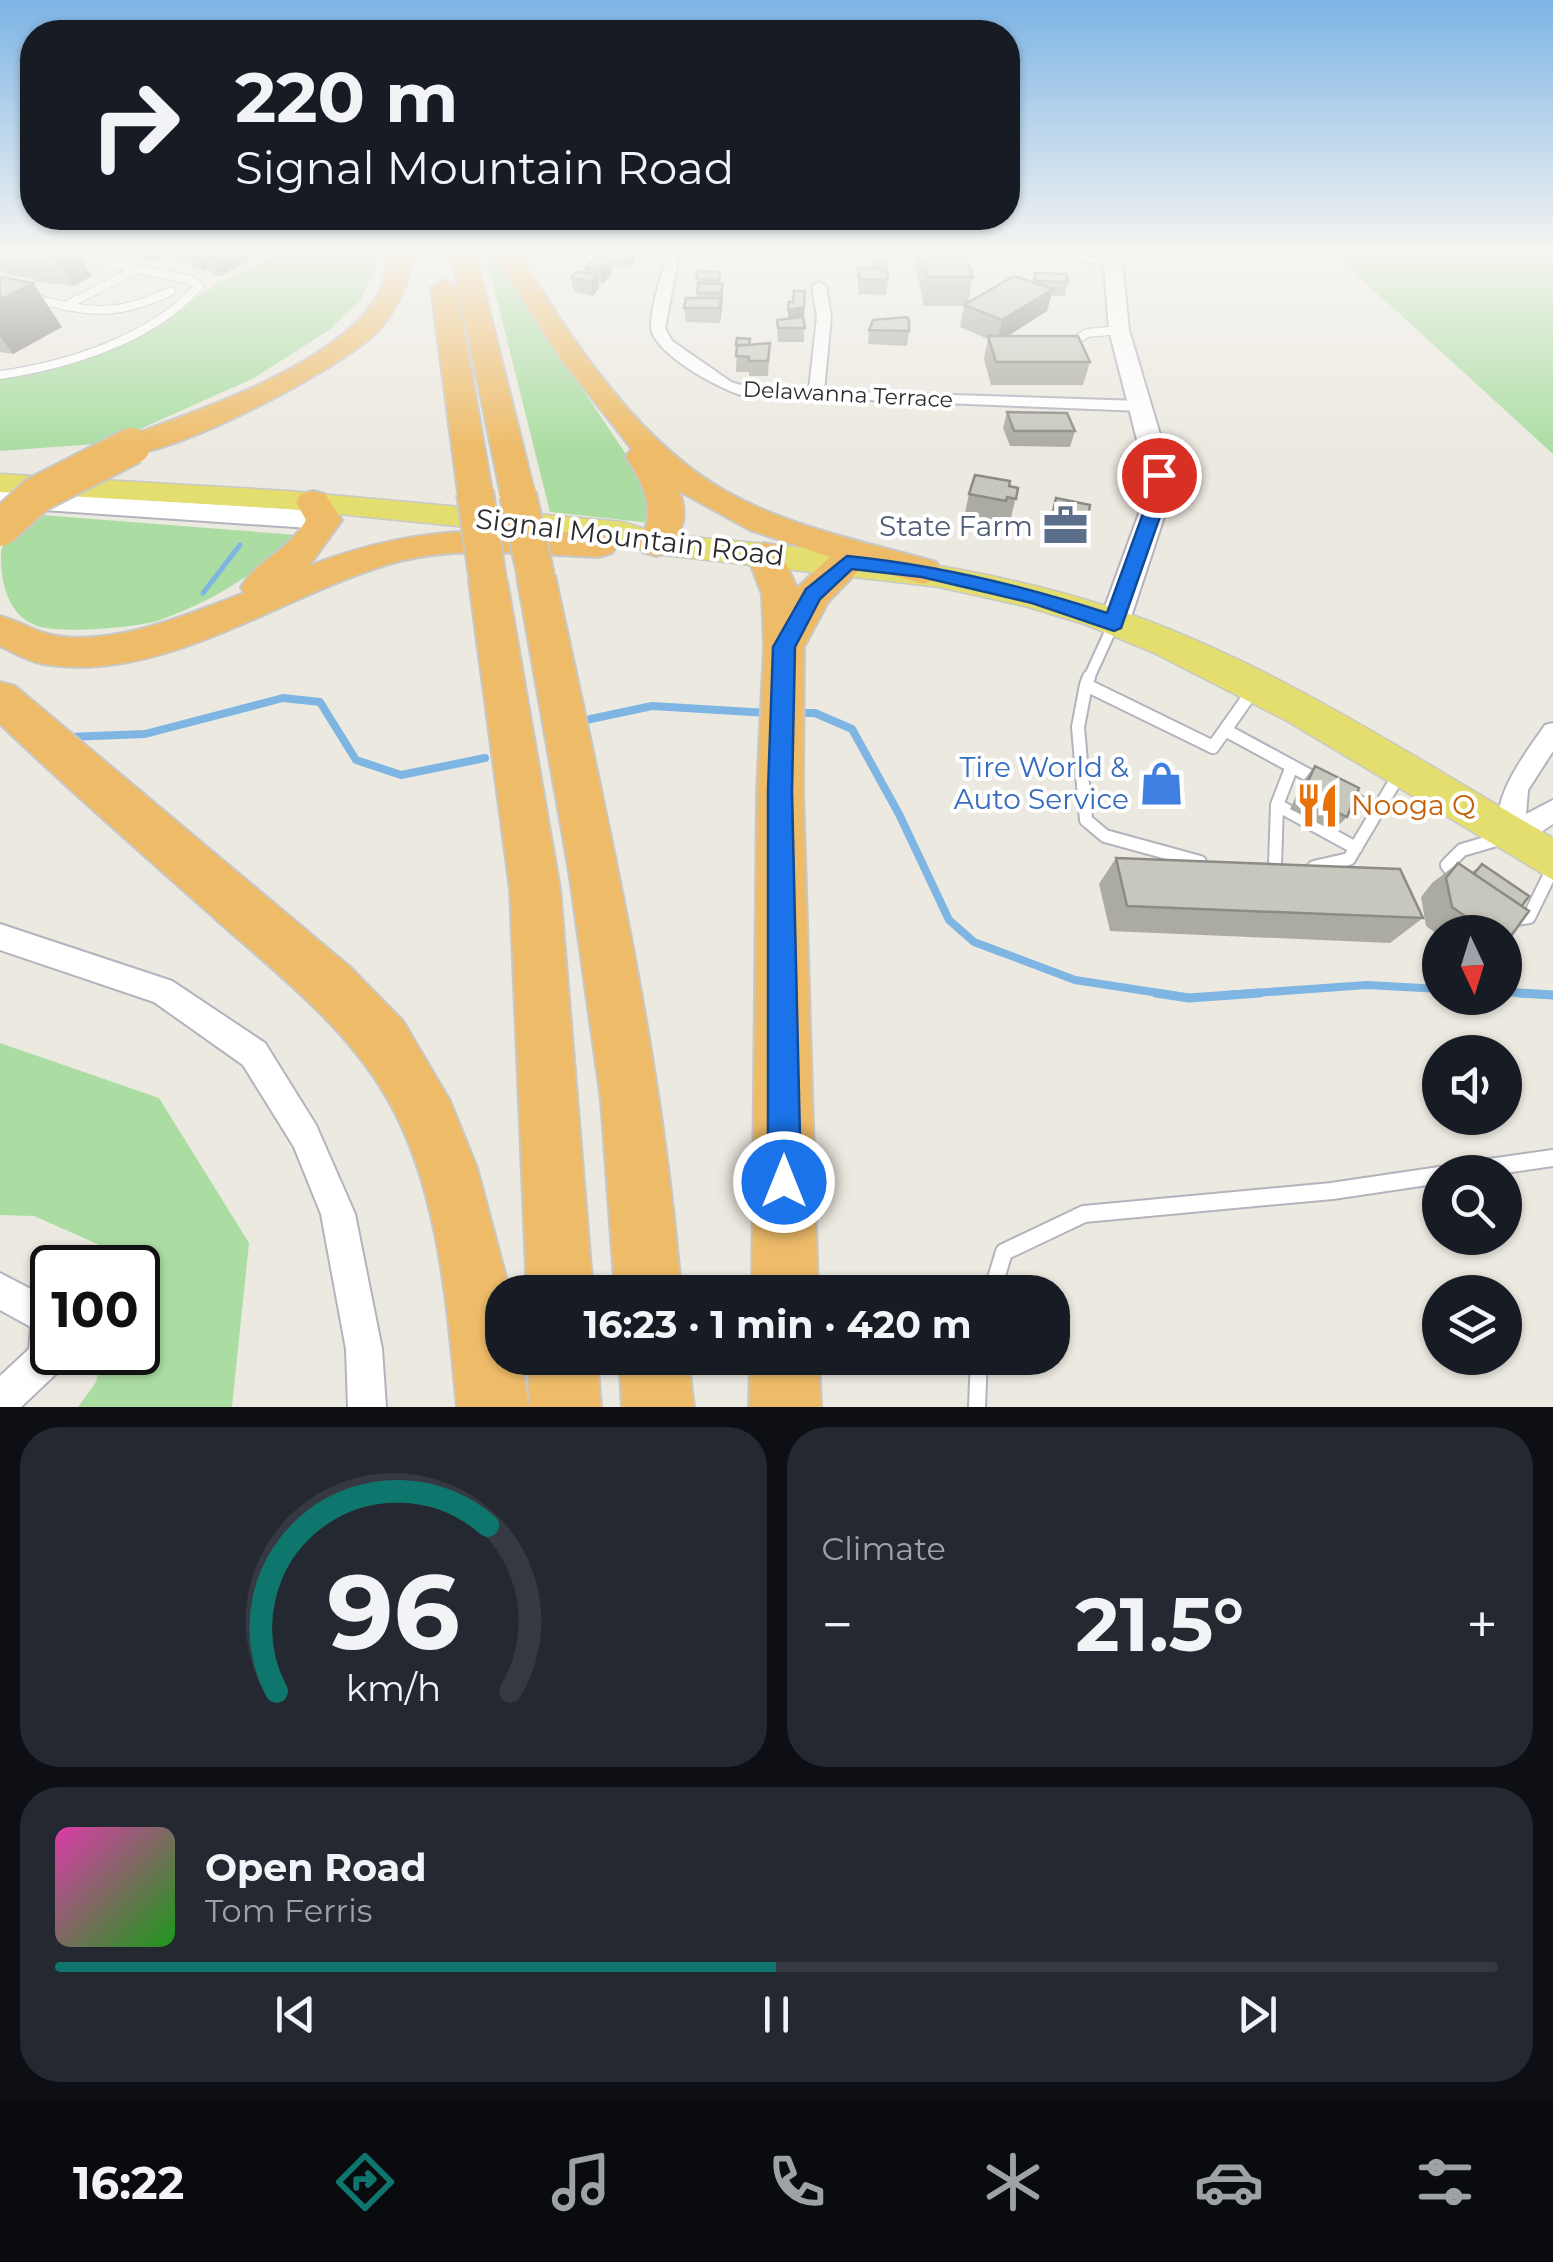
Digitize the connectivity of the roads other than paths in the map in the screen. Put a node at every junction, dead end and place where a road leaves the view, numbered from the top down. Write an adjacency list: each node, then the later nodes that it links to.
1 (157, 319): 12 (lane)
2 (376, 319): 18 (highway, bridge)
3 (449, 319): 24 (highway, bridge)
4 (478, 319): 24 (highway, bridge)
5 (551, 319): 11 (highway)
6 (660, 319): 13 (street, Delawanna Terrace)
7 (824, 319): 13 (street)
8 (1118, 319): 9 (main road)
9 (1119, 330): 10 (lane); 14 (main road)
10 (1055, 354)
11 (588, 372): 19 (highway); 23 (highway)
12 (0, 375)
13 (816, 396): 14 (street, Delawanna Terrace)
14 (1142, 406): 26 (main road)
15 (0, 483): 17 (main road, Signal Mountain Road)
16 (0, 498): 17 (main road, Signal Mountain Road)
17 (318, 511): 19 (main road, Signal Mountain Road); 20 (main road, Signal Mountain Road); 25 (highway)
18 (0, 528)
19 (656, 544): 20 (main road, Signal Mountain Road); 21 (main road, Signal Mountain Road)
20 (599, 545): 25 (highway)
21 (765, 555): 22 (main road, Signal Mountain Road); 28 (highway)
22 (847, 562): 23 (main road, Signal Mountain Road); 28 (highway)
23 (922, 570): 26 (main road, Signal Mountain Road)
24 (512, 578): 51 (highway); 52 (highway)
25 (220, 617): 27 (highway)
26 (1114, 623): 29 (lane); 30 (main road, Signal Mountain Road)
27 (0, 630)
28 (784, 647): 53 (highway)
29 (1086, 685): 32 (lane); 41 (lane)
30 (1255, 687): 32 (lane); 35 (main road, Signal Mountain Road)
31 (0, 698): 62 (highway)
32 (1225, 730): 34 (lane)
33 (1553, 732): 39 (street)
34 (1292, 766): 36 (lane); 38 (lane)
35 (1401, 771): 38 (lane); 39 (main road, Signal Mountain Road)
36 (1276, 805): 40 (lane); 44 (lane)
37 (1553, 811): 39 (street)
38 (1378, 812): 40 (lane)
39 (1512, 836): 42 (main road, Signal Mountain Road); 45 (lane)
40 (1356, 848): 44 (lane)
41 (1210, 863)
42 (1553, 864): 46 (lane)
43 (1259, 865): 44 (lane)
44 (1275, 866)
45 (1463, 883)
46 (1522, 918)
47 (0, 937): 61 (street)
48 (1553, 1158): 49 (lane)
49 (1522, 1162)
50 (1422, 1177): 54 (lane)
51 (559, 1275)
52 (646, 1275)
53 (785, 1275)
54 (997, 1275)
55 (0, 1291): 60 (street)
56 (564, 1375): 63 (highway)
57 (655, 1375): 64 (highway)
58 (785, 1375): 65 (highway)
59 (978, 1375): 66 (lane)
60 (0, 1401)
61 (367, 1407)
62 (493, 1407)
63 (565, 1407)
64 (658, 1407)
65 (785, 1407)
66 (977, 1407)

